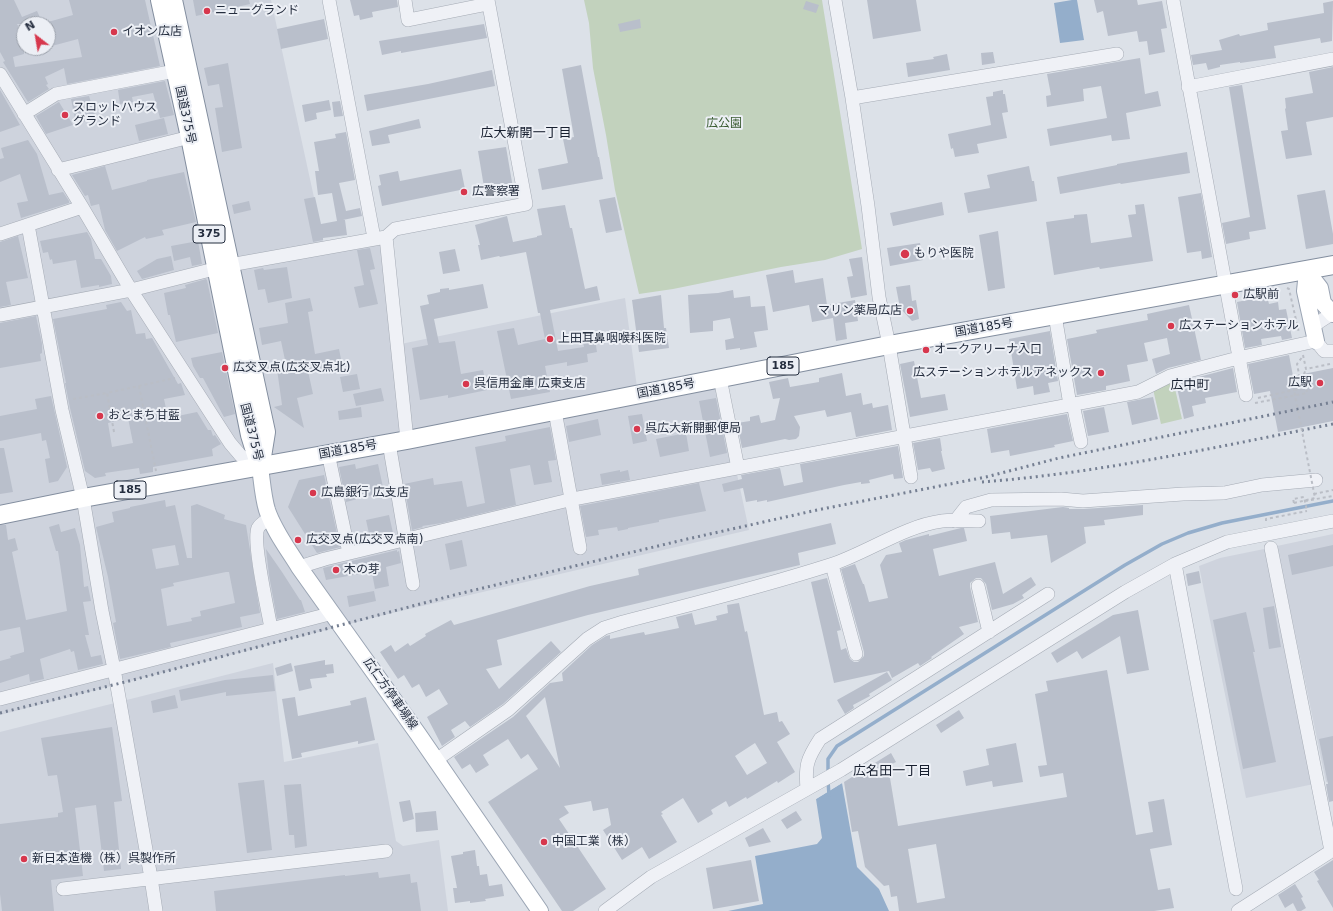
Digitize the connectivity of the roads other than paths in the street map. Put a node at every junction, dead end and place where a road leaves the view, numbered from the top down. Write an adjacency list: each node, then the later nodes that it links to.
1 (160, 0): 11 (highway, 国道375号 / 375)
2 (173, 0): 23 (highway, 国道375号 / 375)
3 (329, 0): 21 (street)
4 (405, 0): 8 (street)
5 (835, 0): 14 (street)
6 (1173, 0): 13 (street)
7 (488, 2): 8 (street); 21 (street)
8 (446, 6)
9 (1117, 54): 14 (street)
10 (1333, 59): 13 (street)
11 (175, 71): 15 (street); 16 (highway, 国道375号 / 375)
12 (0, 74): 15 (street)
13 (1188, 87): 25 (street)
14 (852, 98): 32 (street)
15 (24, 114): 17 (street)
16 (190, 137): 17 (street); 23 (highway, 国道375号 / 375)
17 (58, 170): 18 (street)
18 (82, 207): 19 (street); 26 (street)
19 (28, 225): 20 (street); 27 (street)
20 (0, 234)
21 (380, 238): 23 (street); 40 (street)
22 (1333, 265): 24 (highway, 国道185号 / 185)
23 (223, 267): 26 (street); 44 (highway, 国道375号 / 375)
24 (1307, 271): 25 (highway, 国道185号 / 185); 28 (main road); 31 (main road)
25 (1225, 284): 30 (highway, 国道185号 / 185); 34 (street)
26 (131, 290): 27 (street); 44 (street)
27 (43, 307): 29 (street); 48 (street)
28 (1333, 314): 31 (street)
29 (0, 315)
30 (1055, 315): 32 (highway, 国道185号 / 185); 37 (street)
31 (1314, 333): 33 (street); 34 (street)
32 (889, 345): 35 (highway, 国道185号 / 185); 39 (street)
33 (1333, 351)
34 (1238, 358): 36 (street); 37 (street)
35 (720, 378): 38 (highway, 国道185号 / 185); 45 (street)
36 (1252, 399)
37 (1071, 405): 39 (street); 41 (street)
38 (555, 411): 40 (highway, 国道185号 / 185); 49 (street)
39 (903, 437): 45 (street); 46 (street)
40 (407, 440): 42 (highway, 国道185号 / 185)
41 (1081, 442)
42 (389, 443): 43 (highway, 国道185号 / 185); 55 (street)
43 (328, 453): 44 (highway, 国道185号 / 185); 58 (street)
44 (260, 467): 48 (highway, 国道185号 / 185); 51 (main road, 広仁方停車場線)
45 (738, 468): 49 (street)
46 (911, 477)
47 (1316, 480): 52 (street)
48 (83, 498): 50 (highway, 国道185号 / 185); 69 (street)
49 (571, 500): 55 (street); 56 (street)
50 (0, 515)
51 (270, 518): 61 (main road, 広仁方停車場線); 66 (street)
52 (956, 521): 53 (street); 59 (street)
53 (979, 521)
54 (1333, 521): 60 (street)
55 (406, 540): 58 (street); 62 (street)
56 (580, 548)
57 (1272, 548): 74 (street)
58 (349, 553): 61 (street)
59 (832, 564): 68 (street); 71 (street)
60 (1175, 564): 72 (street); 77 (street)
61 (299, 567): 65 (main road, 広仁方停車場線)
62 (413, 584)
63 (978, 586): 67 (street)
64 (1048, 594): 67 (street)
65 (333, 613): 66 (street); 71 (main road, 広仁方停車場線)
66 (271, 628): 69 (street)
67 (989, 632): 72 (street)
68 (856, 654)
69 (114, 669): 70 (street); 75 (street)
70 (0, 699)
71 (436, 760): 79 (main road, 広仁方停車場線)
72 (811, 787): 80 (street)
73 (386, 851): 75 (street)
74 (1331, 854): 81 (street)
75 (151, 878): 76 (street); 78 (street)
76 (63, 889)
77 (1236, 889)
78 (156, 911)
79 (540, 911)
80 (605, 911)
81 (1238, 911)

